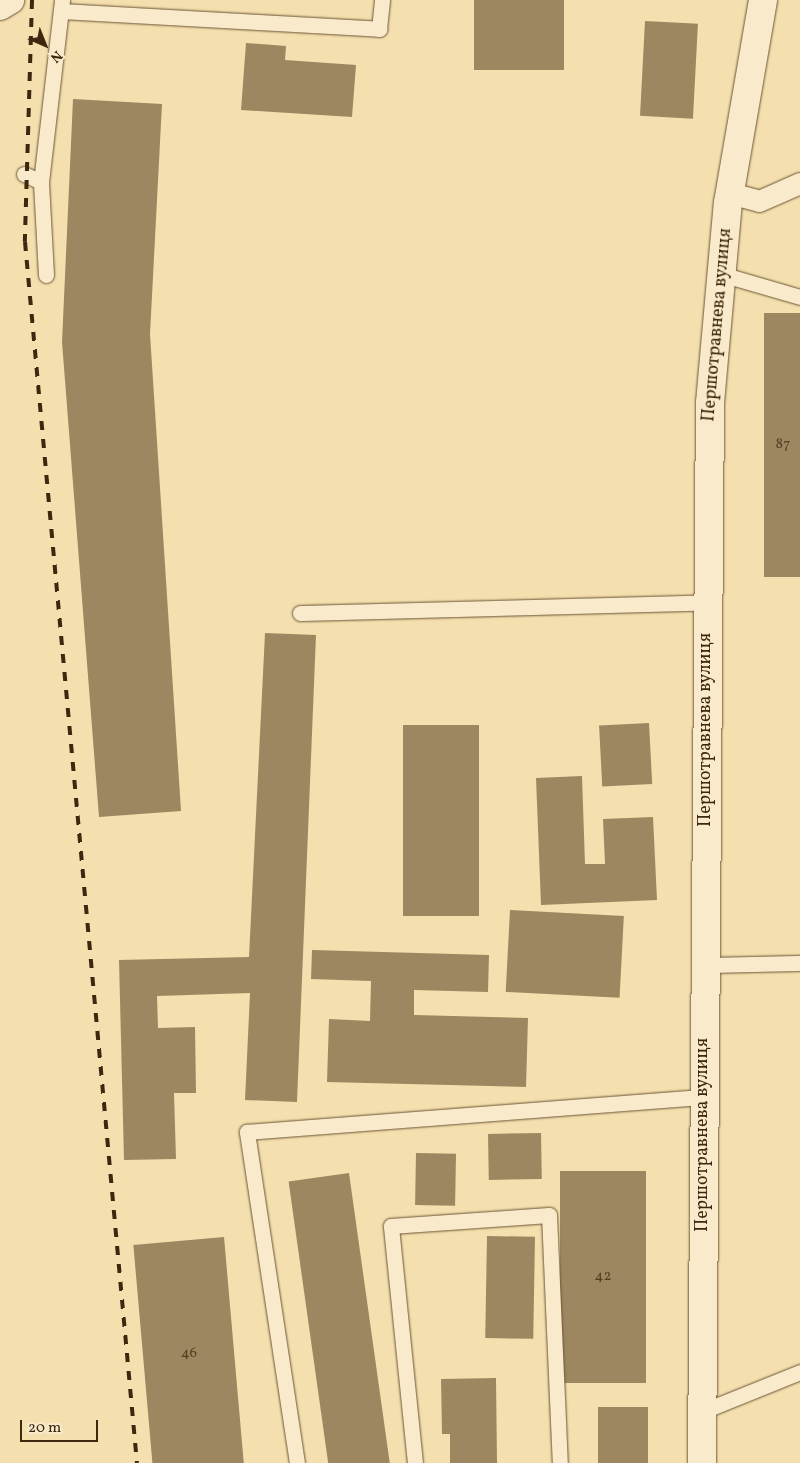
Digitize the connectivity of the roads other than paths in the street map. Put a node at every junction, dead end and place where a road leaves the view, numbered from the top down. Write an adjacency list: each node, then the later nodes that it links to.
1 (10, 0): 5 (street)
2 (382, 0): 4 (lane)
3 (763, 0): 9 (street, Першотравнева вулиця)
4 (62, 5): 7 (lane)
5 (0, 6)
6 (24, 174): 7 (lane)
7 (41, 182): 11 (lane)
8 (800, 183): 9 (street)
9 (730, 193): 10 (street, Першотравнева вулиця)
10 (721, 274): 12 (lane); 13 (street, Першотравнева вулиця)
11 (46, 275)
12 (800, 297)
13 (707, 602): 14 (lane); 16 (street, Першотравнева вулиця)
14 (300, 613)
15 (800, 964): 16 (lane)
16 (705, 965): 17 (street, Першотравнева вулиця)
17 (704, 1097): 19 (street, Першотравнева вулиця); 20 (lane)
18 (800, 1372): 19 (lane)
19 (702, 1412): 23 (street, Першотравнева вулиця)
20 (297, 1463)
21 (415, 1463): 22 (lane)
22 (560, 1463)
23 (702, 1463)

